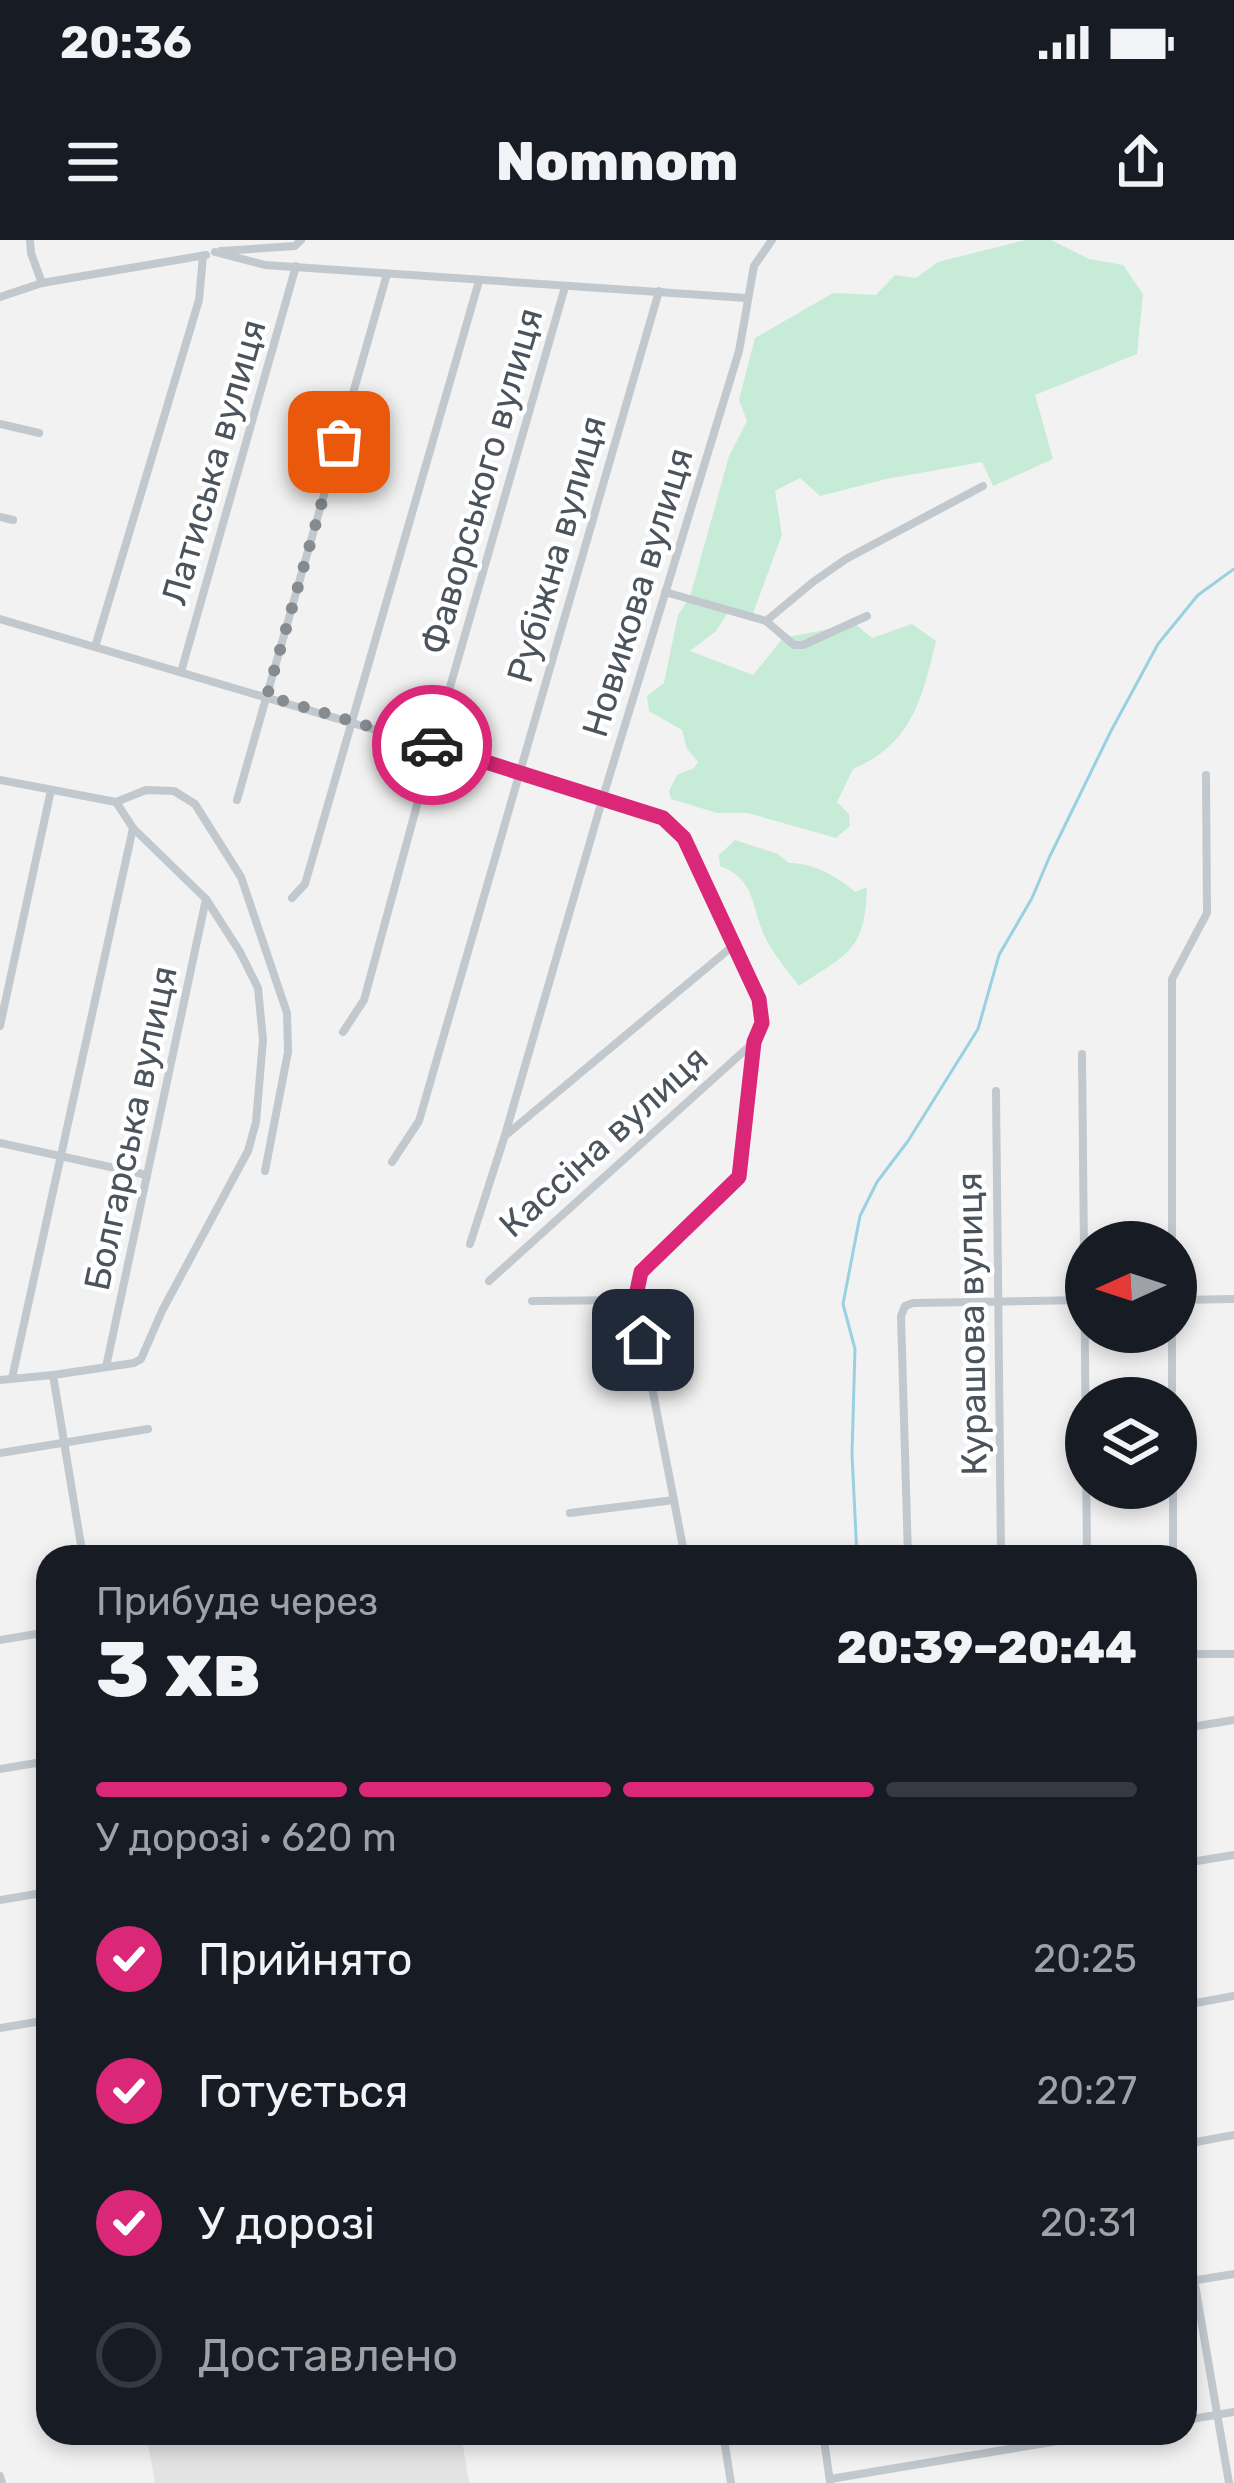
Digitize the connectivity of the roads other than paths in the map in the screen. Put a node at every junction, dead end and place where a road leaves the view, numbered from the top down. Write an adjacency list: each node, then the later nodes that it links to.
1 (30, 240): 9 (street)
2 (301, 240): 4 (street)
3 (772, 240): 13 (street, Новикова вулиця)
4 (214, 252): 5 (street); 6 (street)
5 (203, 256): 9 (street); 23 (street)
6 (296, 266): 7 (street); 24 (street, Латиська вулиця)
7 (388, 274): 8 (street); 25 (street)
8 (479, 281): 10 (street); 26 (street)
9 (42, 283): 12 (street)
10 (565, 287): 11 (street); 27 (street, Фаворського вулиця)
11 (659, 291): 13 (street); 28 (street, Рубіжна вулиця)
12 (0, 297)
13 (746, 298): 19 (street, Новикова вулиця)
14 (0, 424): 15 (street)
15 (38, 433)
16 (983, 486): 22 (street)
17 (0, 517): 18 (street)
18 (13, 520)
19 (665, 592): 22 (street); 32 (street, Новикова вулиця)
20 (867, 616): 22 (street)
21 (0, 619): 23 (street)
22 (766, 621)
23 (95, 647): 24 (street)
24 (182, 672): 25 (street)
25 (267, 696): 26 (street); 33 (street)
26 (350, 721): 27 (street); 36 (street)
27 (433, 746): 28 (street); 40 (street, Фаворського вулиця)
28 (519, 772): 32 (street); 47 (street, Рубіжна вулиця)
29 (1206, 775): 51 (street)
30 (0, 780): 31 (street)
31 (51, 790): 34 (street); 39 (street)
32 (603, 797): 38 (street); 44 (street, Новикова вулиця)
33 (237, 800)
34 (116, 802): 35 (street); 48 (street)
35 (133, 828): 37 (street); 46 (street)
36 (292, 898)
37 (206, 899): 49 (street, Болгарська вулиця); 61 (street)
38 (734, 945): 41 (street); 44 (street)
39 (0, 1026)
40 (343, 1032)
41 (754, 1042): 53 (street, Кассіна вулиця); 55 (street)
42 (1082, 1054): 50 (street)
43 (996, 1091): 59 (street, Курашова вулиця)
44 (505, 1136): 52 (street, Новикова вулиця)
45 (0, 1143): 46 (street)
46 (60, 1156): 49 (street); 63 (street)
47 (392, 1162)
48 (265, 1171)
49 (147, 1175): 61 (street, Болгарська вулиця)
50 (1084, 1221)
51 (1172, 1221)
52 (470, 1244)
53 (489, 1281)
54 (1234, 1299): 57 (street)
55 (635, 1300): 58 (street); 68 (street)
56 (1065, 1300): 59 (street)
57 (1197, 1300)
58 (532, 1301)
59 (997, 1302): 73 (street); 74 (street, Курашова вулиця)
60 (1085, 1353): 75 (street)
61 (106, 1367): 62 (street)
62 (53, 1375): 63 (street); 66 (street)
63 (12, 1378): 64 (street)
64 (0, 1380)
65 (148, 1429): 66 (street)
66 (64, 1443): 67 (street); 71 (street)
67 (0, 1453)
68 (674, 1500): 70 (street); 72 (street)
69 (1173, 1509): 76 (street)
70 (570, 1513)
71 (81, 1545)
72 (680, 1545)
73 (908, 1545)
74 (1000, 1545)
75 (1087, 1545)
76 (1173, 1545)
77 (36, 1634): 78 (street)
78 (0, 1640)
79 (1197, 1654): 80 (street)
80 (1234, 1654)
81 (1234, 1720): 82 (street)
82 (1197, 1726)
83 (36, 1763): 84 (street)
84 (0, 1769)
85 (1234, 1856): 86 (street)
86 (1197, 1861)
87 (36, 1894): 88 (street)
88 (0, 1900)
89 (1234, 1996): 90 (street)
90 (1197, 2003)
91 (36, 2022): 92 (street)
92 (0, 2028)
93 (1234, 2135): 94 (street)
94 (1197, 2142)
95 (1234, 2274): 96 (street)
96 (1197, 2280)
97 (1197, 2315): 99 (street)
98 (1234, 2412): 99 (street)
99 (1217, 2414): 100 (street); 106 (street)
100 (1197, 2418)
101 (725, 2445): 105 (street)
102 (825, 2445): 104 (street)
103 (1037, 2445): 104 (street)
104 (830, 2481)
105 (731, 2483)
106 (1229, 2483)

